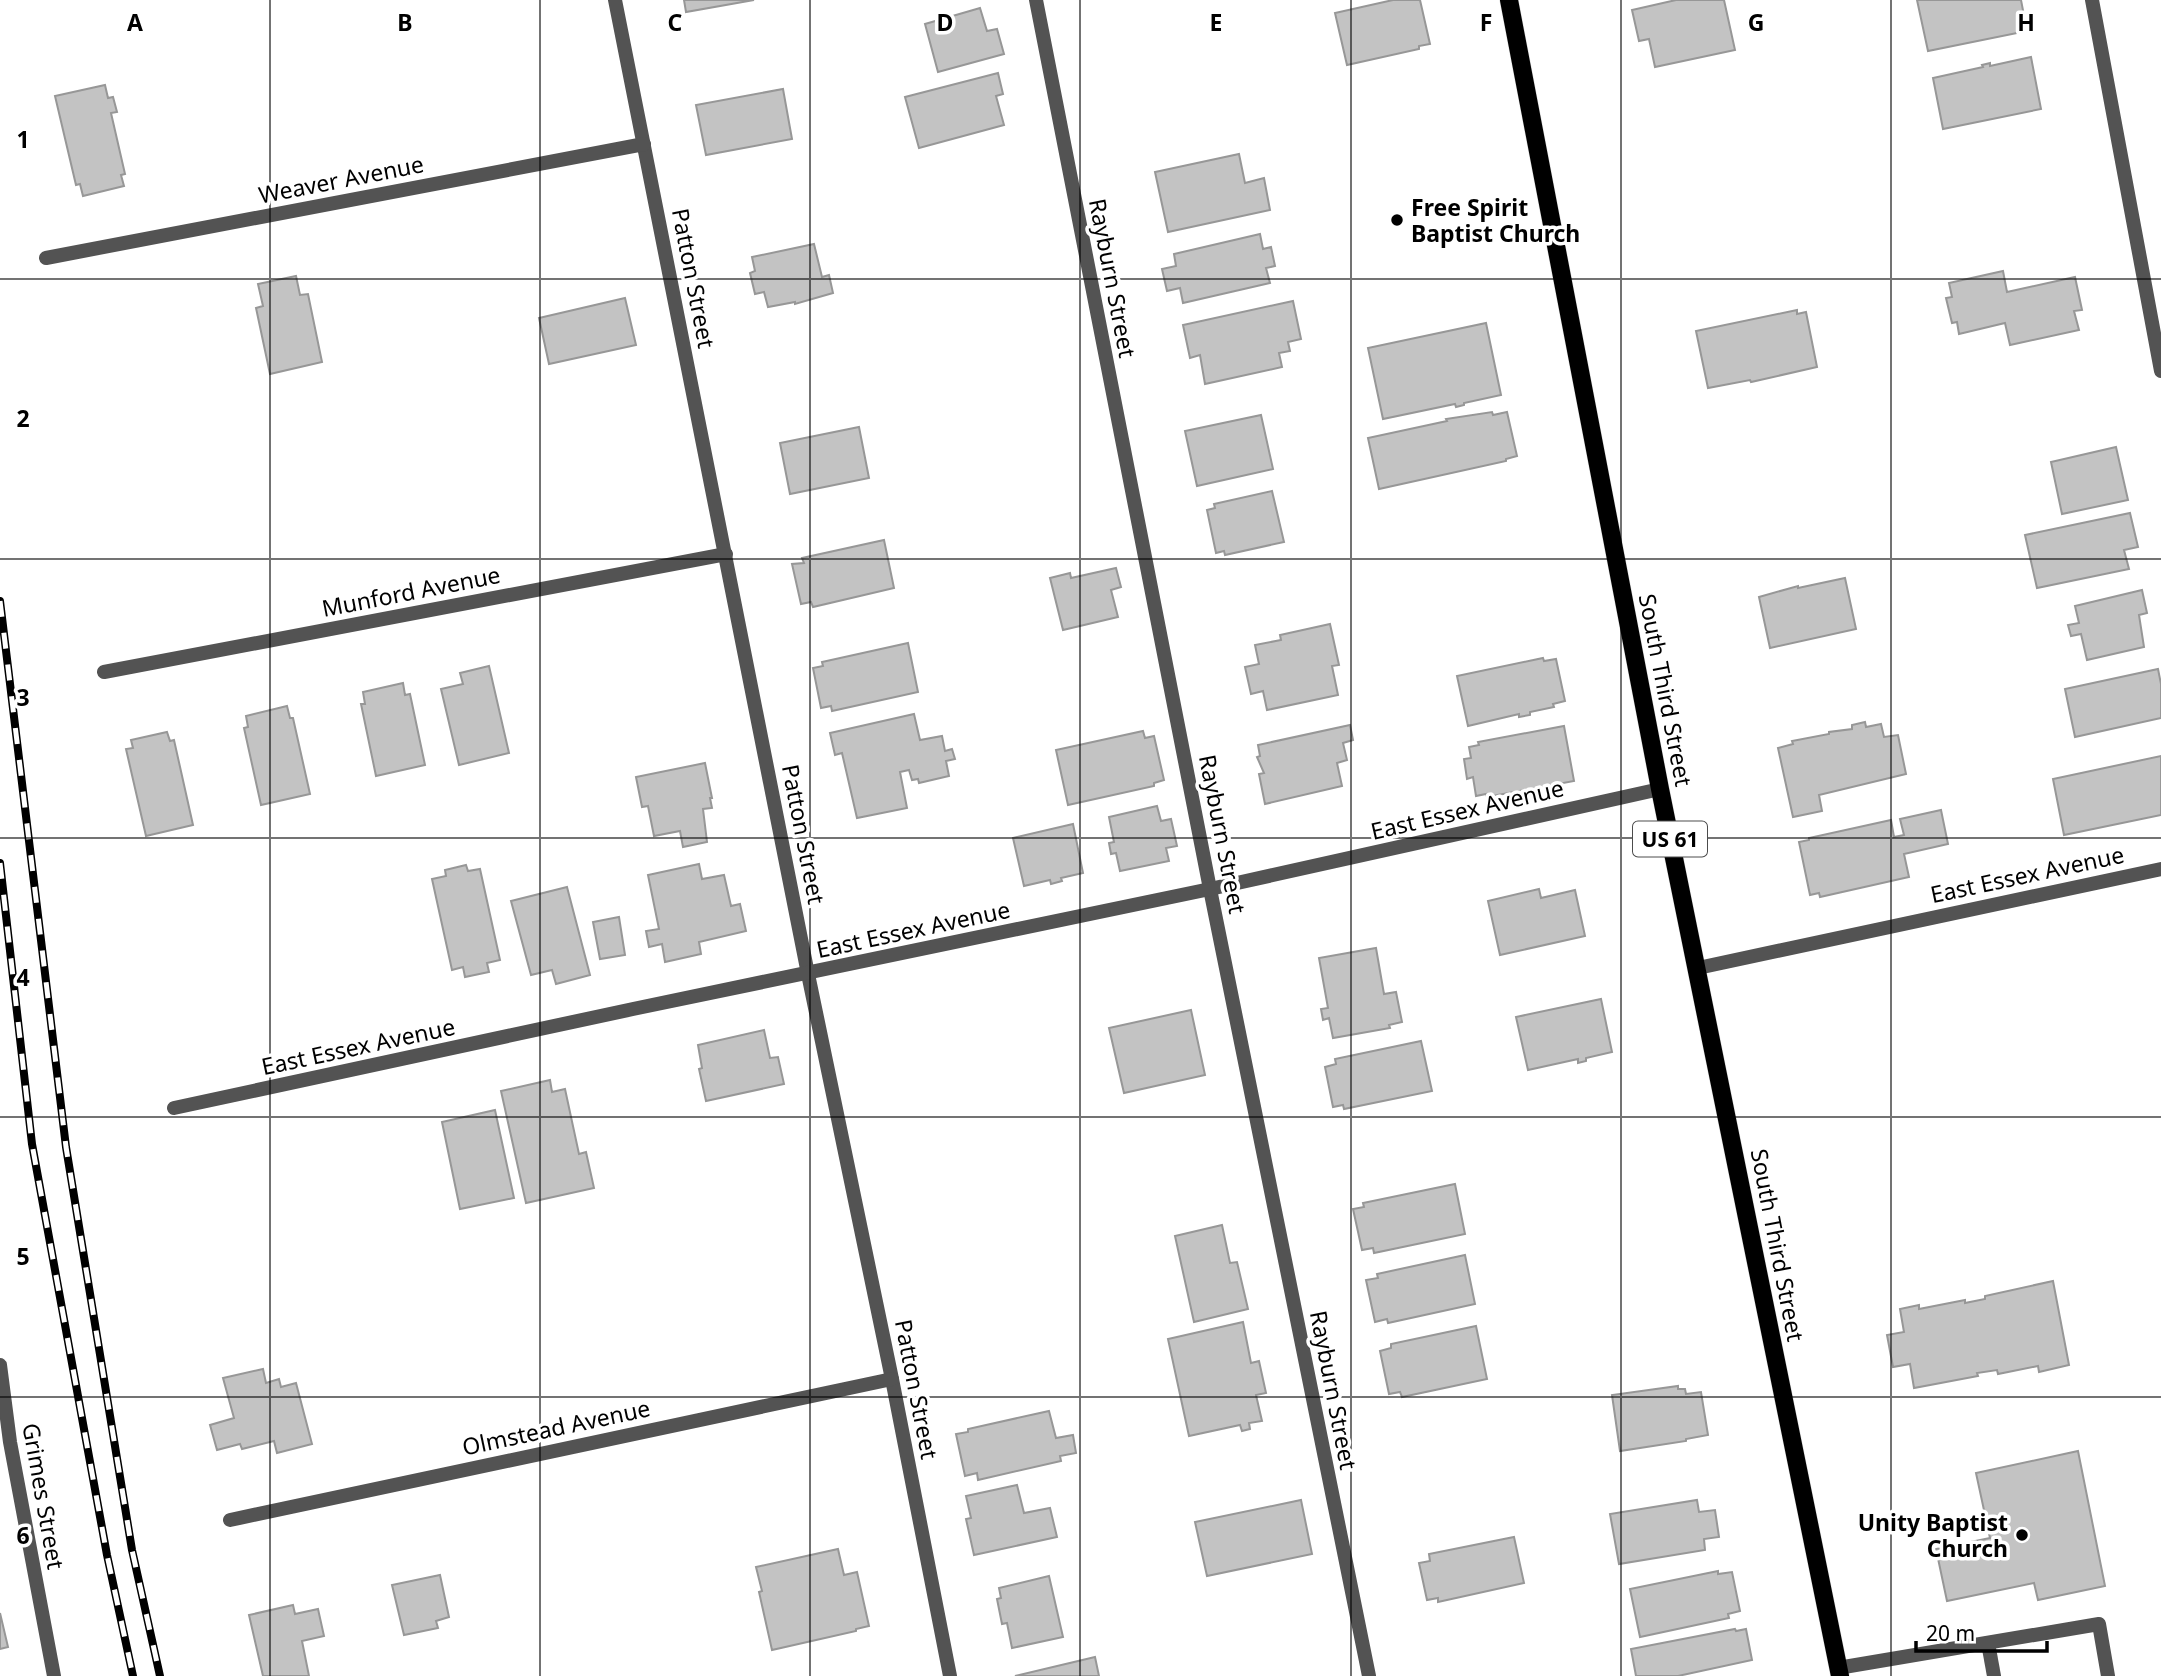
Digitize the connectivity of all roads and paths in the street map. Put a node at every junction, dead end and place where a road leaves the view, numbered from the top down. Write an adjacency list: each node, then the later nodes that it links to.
1 (615, 0): 5 (street, Patton Street)
2 (1036, 0): 12 (street, Rayburn Street)
3 (1508, 0): 10 (main road, South Third Street / US 61)
4 (2092, 0): 7 (street)
5 (644, 144): 6 (street, Weaver Avenue); 8 (street, Patton Street)
6 (47, 258)
7 (2161, 370)
8 (726, 554): 9 (street, Munford Avenue); 14 (street, Patton Street)
9 (104, 672)
10 (1660, 789): 12 (street, East Essex Avenue); 13 (main road, South Third Street / US 61)
11 (2161, 869): 13 (street, East Essex Avenue)
12 (1210, 889): 14 (street, East Essex Avenue); 23 (street, Rayburn Street)
13 (1698, 968): 20 (main road, South Third Street / US 61)
14 (808, 974): 15 (street, East Essex Avenue); 17 (street, Patton Street)
15 (174, 1108)
16 (0, 1365): 21 (street, Grimes Street)
17 (892, 1378): 18 (street, Olmstead Avenue); 22 (street, Patton Street)
18 (230, 1520)
19 (1988, 1643): 20 (street); 24 (street); 25 (street)
20 (1839, 1672)
21 (54, 1676)
22 (950, 1676)
23 (1368, 1676)
24 (1994, 1676)
25 (2108, 1676)

